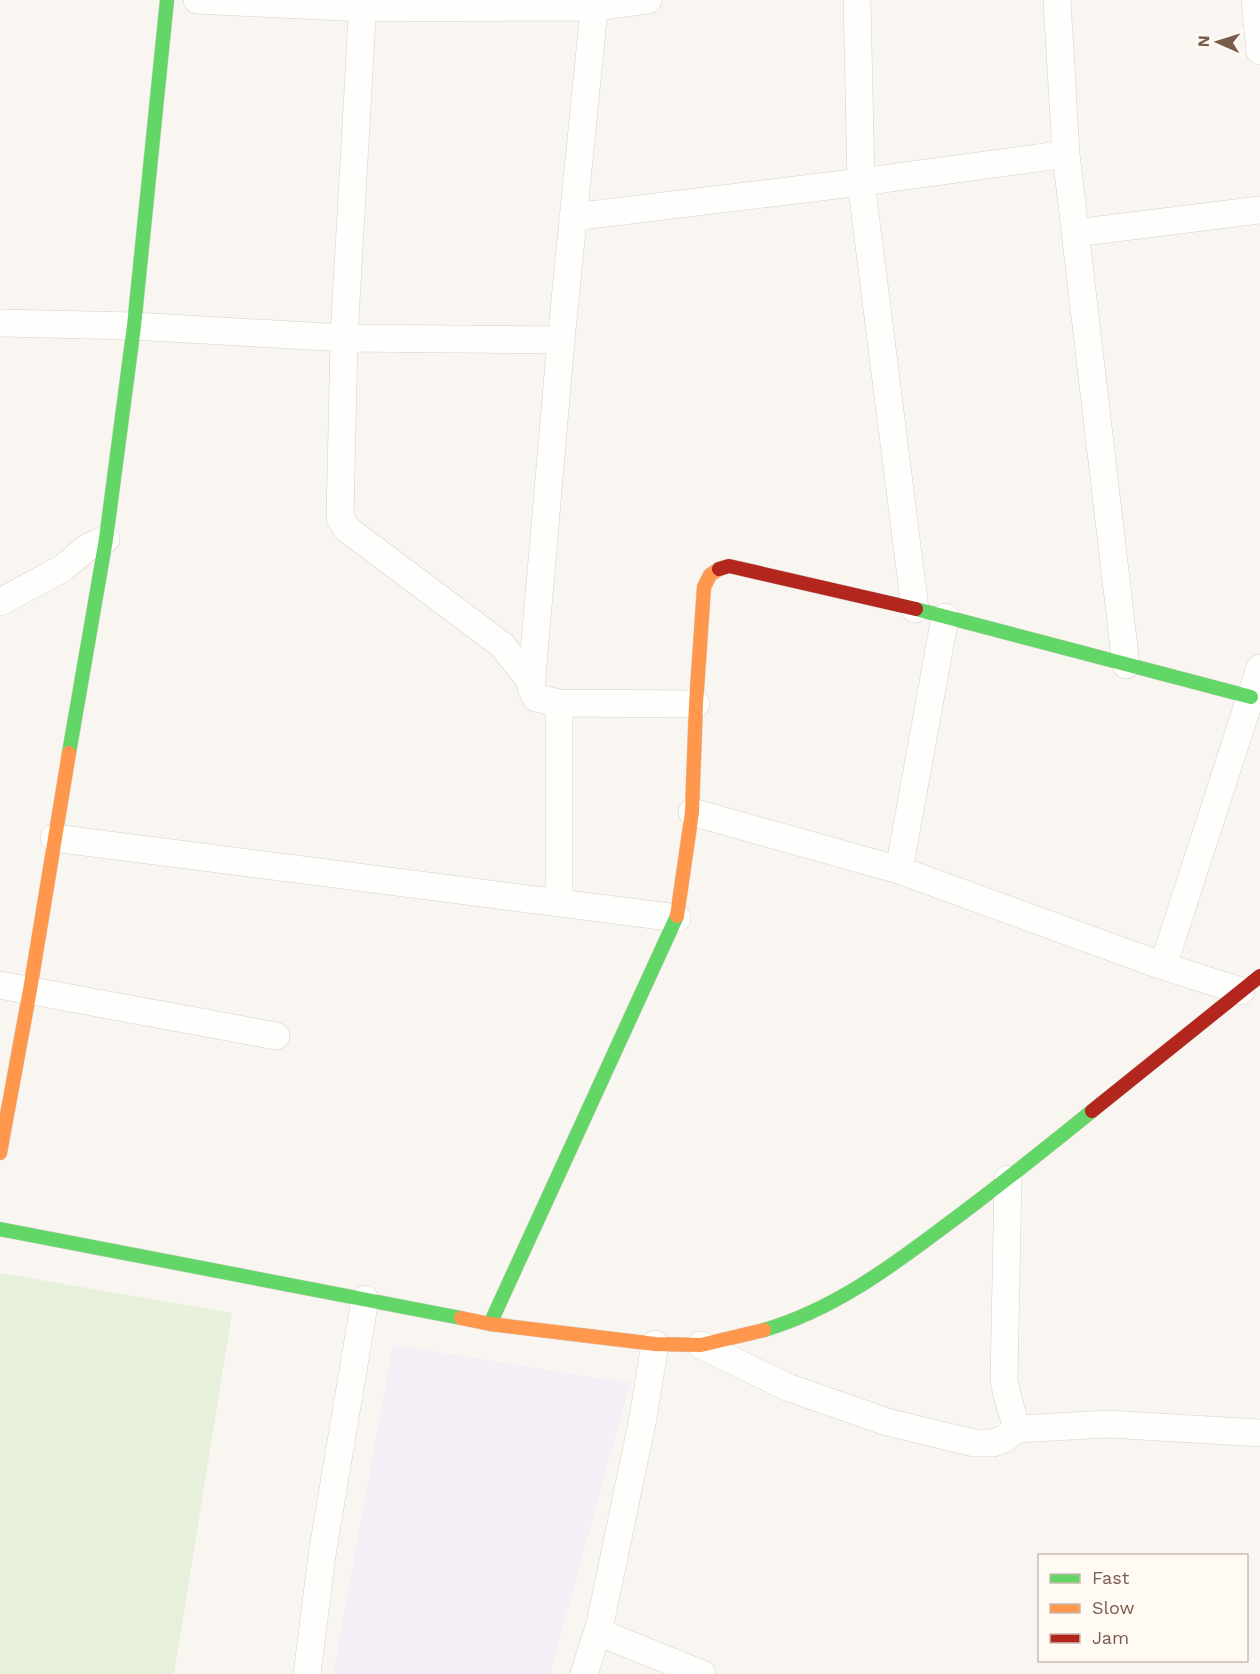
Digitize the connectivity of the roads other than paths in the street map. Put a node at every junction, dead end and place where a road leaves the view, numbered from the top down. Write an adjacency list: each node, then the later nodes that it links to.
1 (167, 0): 16 (street)
2 (197, 0): 8 (street)
3 (648, 0): 7 (street)
4 (857, 0): 11 (street)
5 (1058, 0): 10 (street)
6 (1255, 0): 9 (street)
7 (595, 3): 8 (street); 13 (street)
8 (362, 4): 17 (street)
9 (1260, 51)
10 (1066, 154): 11 (street); 14 (street)
11 (861, 182): 13 (street); 21 (street)
12 (1260, 210): 14 (street)
13 (573, 217): 18 (street)
14 (1075, 233): 23 (street)
15 (0, 323): 16 (street)
16 (134, 326): 17 (street); 19 (street)
17 (344, 338): 18 (street); 25 (street)
18 (561, 340): 25 (street)
19 (106, 539): 20 (street); 30 (street)
20 (0, 602)
21 (915, 609): 22 (street); 28 (street)
22 (945, 617): 23 (street); 31 (street)
23 (1126, 664): 26 (street)
24 (1260, 668): 26 (street)
25 (531, 682): 27 (street)
26 (1251, 697): 34 (street)
27 (559, 703): 28 (street); 32 (street)
28 (696, 704): 29 (street)
29 (692, 812): 31 (street); 33 (street)
30 (54, 838): 32 (street); 37 (street)
31 (899, 870): 34 (street)
32 (559, 903): 33 (street)
33 (677, 918): 43 (street)
34 (1163, 966): 35 (street)
35 (1250, 984): 40 (street)
36 (0, 985): 37 (street)
37 (30, 990): 38 (street); 39 (street)
38 (276, 1036)
39 (0, 1153)
40 (1008, 1179): 45 (street); 46 (street)
41 (0, 1229): 42 (street)
42 (365, 1299): 43 (street); 49 (street)
43 (490, 1324): 44 (street)
44 (655, 1344): 45 (street); 48 (street)
45 (701, 1345): 46 (street)
46 (1017, 1429): 47 (street)
47 (1260, 1433)
48 (598, 1632): 50 (street); 51 (street)
49 (307, 1674)
50 (584, 1674)
51 (702, 1674)

